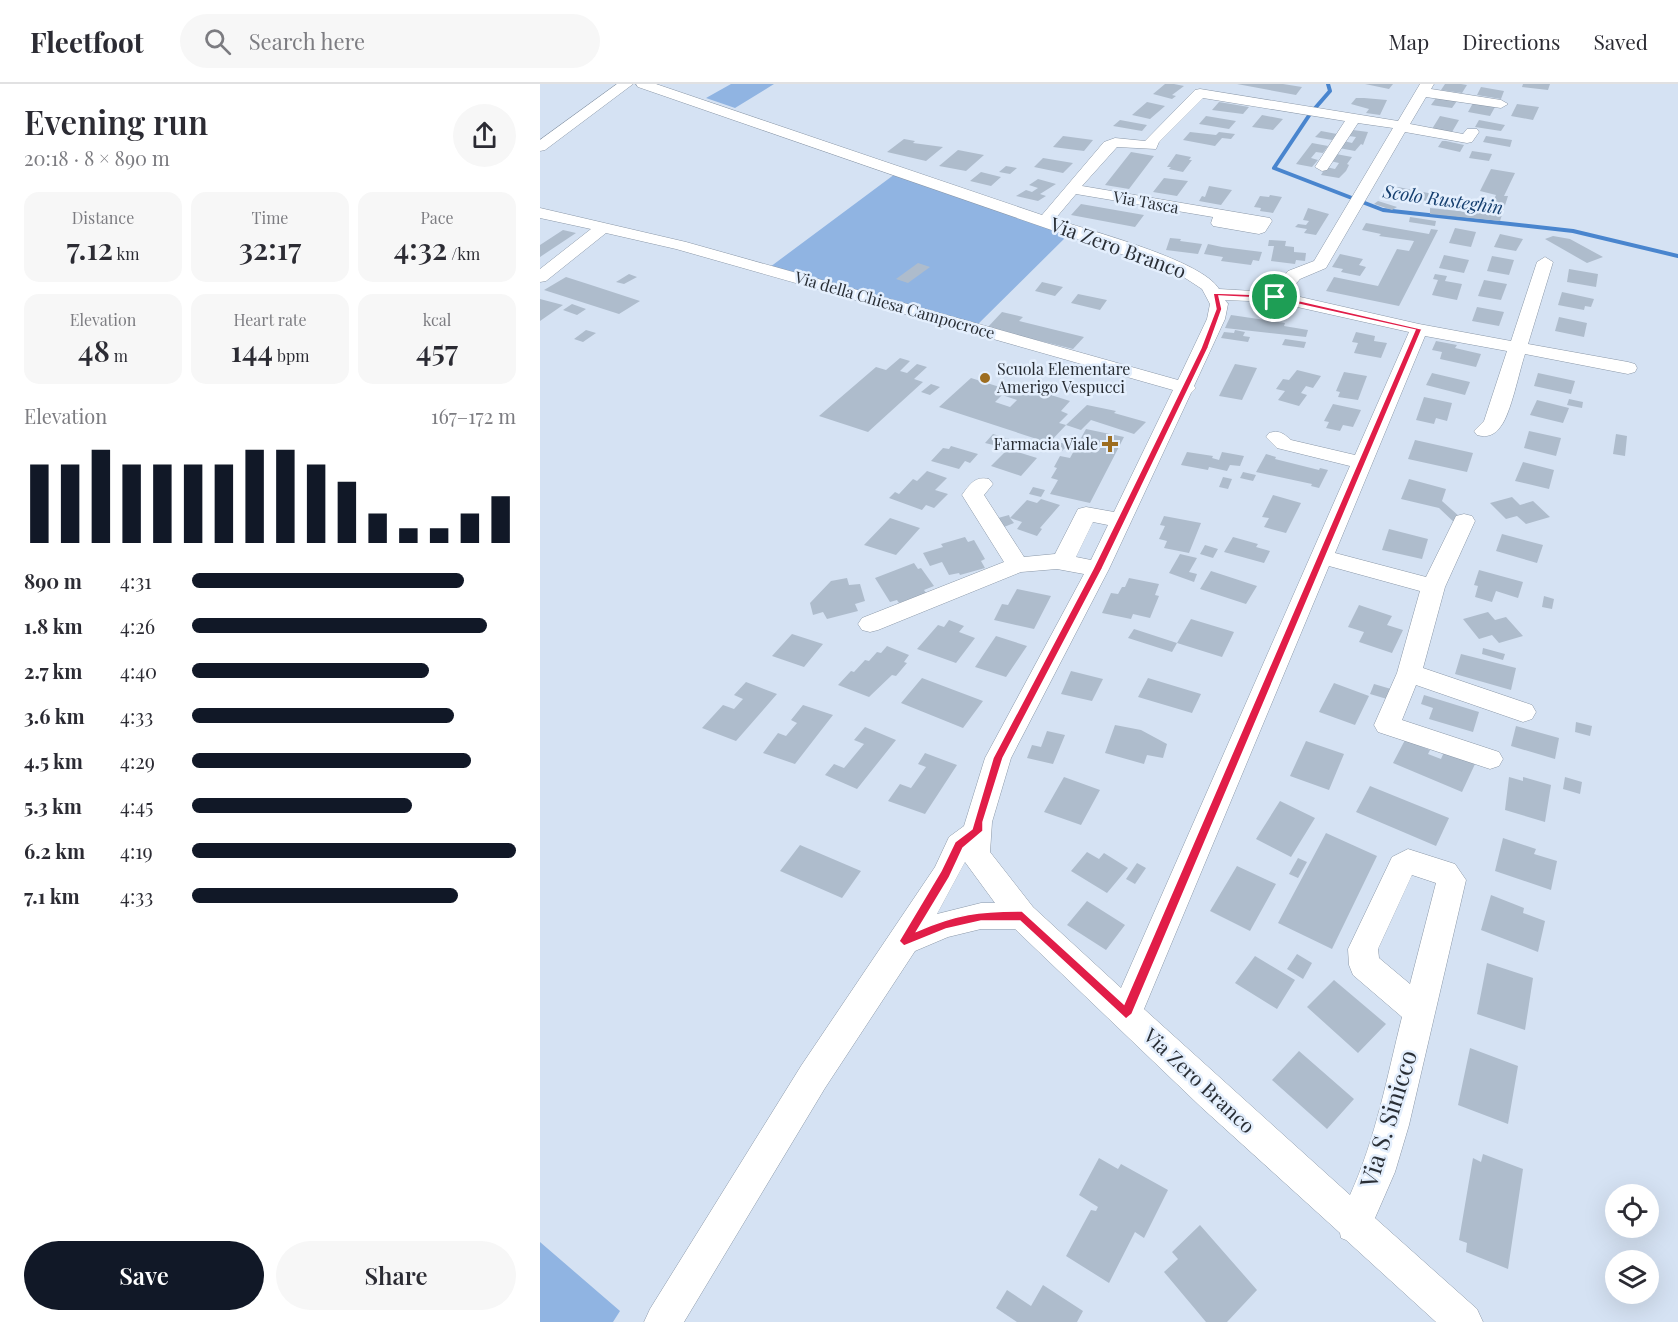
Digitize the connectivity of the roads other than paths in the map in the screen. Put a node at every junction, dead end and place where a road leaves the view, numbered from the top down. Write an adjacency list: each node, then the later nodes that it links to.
1 (626, 84): 9 (street)
2 (643, 84): 14 (street, Via Zero Branco)
3 (1425, 88): 5 (street); 7 (street)
4 (1205, 89): 6 (street); 11 (street)
5 (1501, 104)
6 (1354, 118): 7 (street); 10 (street)
7 (1403, 127): 8 (street); 19 (street)
8 (1472, 132)
9 (540, 147)
10 (1322, 167)
11 (1072, 189): 13 (street, Via Tasca); 14 (street)
12 (540, 213): 15 (street, Via della Chiesa Campocroce)
13 (1221, 215)
14 (1045, 221): 18 (street, Via Zero Branco)
15 (604, 227): 17 (street); 23 (street, Via della Chiesa Campocroce)
16 (1545, 262): 21 (street)
17 (540, 277)
18 (1215, 294): 19 (street); 23 (street, Via Zero Branco)
19 (1275, 297): 20 (street)
20 (1419, 329): 21 (street); 26 (street)
21 (1519, 348): 22 (street); 24 (street)
22 (1628, 368)
23 (1186, 388): 28 (street, Via Zero Branco)
24 (1484, 431)
25 (1276, 437): 26 (street)
26 (1362, 463): 30 (street)
27 (982, 484): 32 (street)
28 (1121, 520): 31 (street); 33 (street, Via Zero Branco)
29 (1464, 521): 34 (street)
30 (1322, 557): 34 (street); 43 (street)
31 (1062, 562): 32 (street); 33 (street)
32 (1018, 565): 35 (street)
33 (1098, 569): 39 (street, Via Zero Branco)
34 (1433, 587): 36 (street)
35 (870, 624)
36 (1409, 673): 37 (street); 38 (street)
37 (1522, 712)
38 (1490, 759)
39 (978, 831): 40 (street, Via Zero Branco); 41 (street)
40 (1022, 916): 41 (street); 43 (street, Via Zero Branco)
41 (904, 941): 45 (street)
42 (1420, 1012): 44 (street, Via S. Sinicco)
43 (1126, 1014): 44 (street, Via Zero Branco)
44 (1354, 1225): 46 (street, Via Zero Branco)
45 (663, 1322)
46 (1464, 1322)

